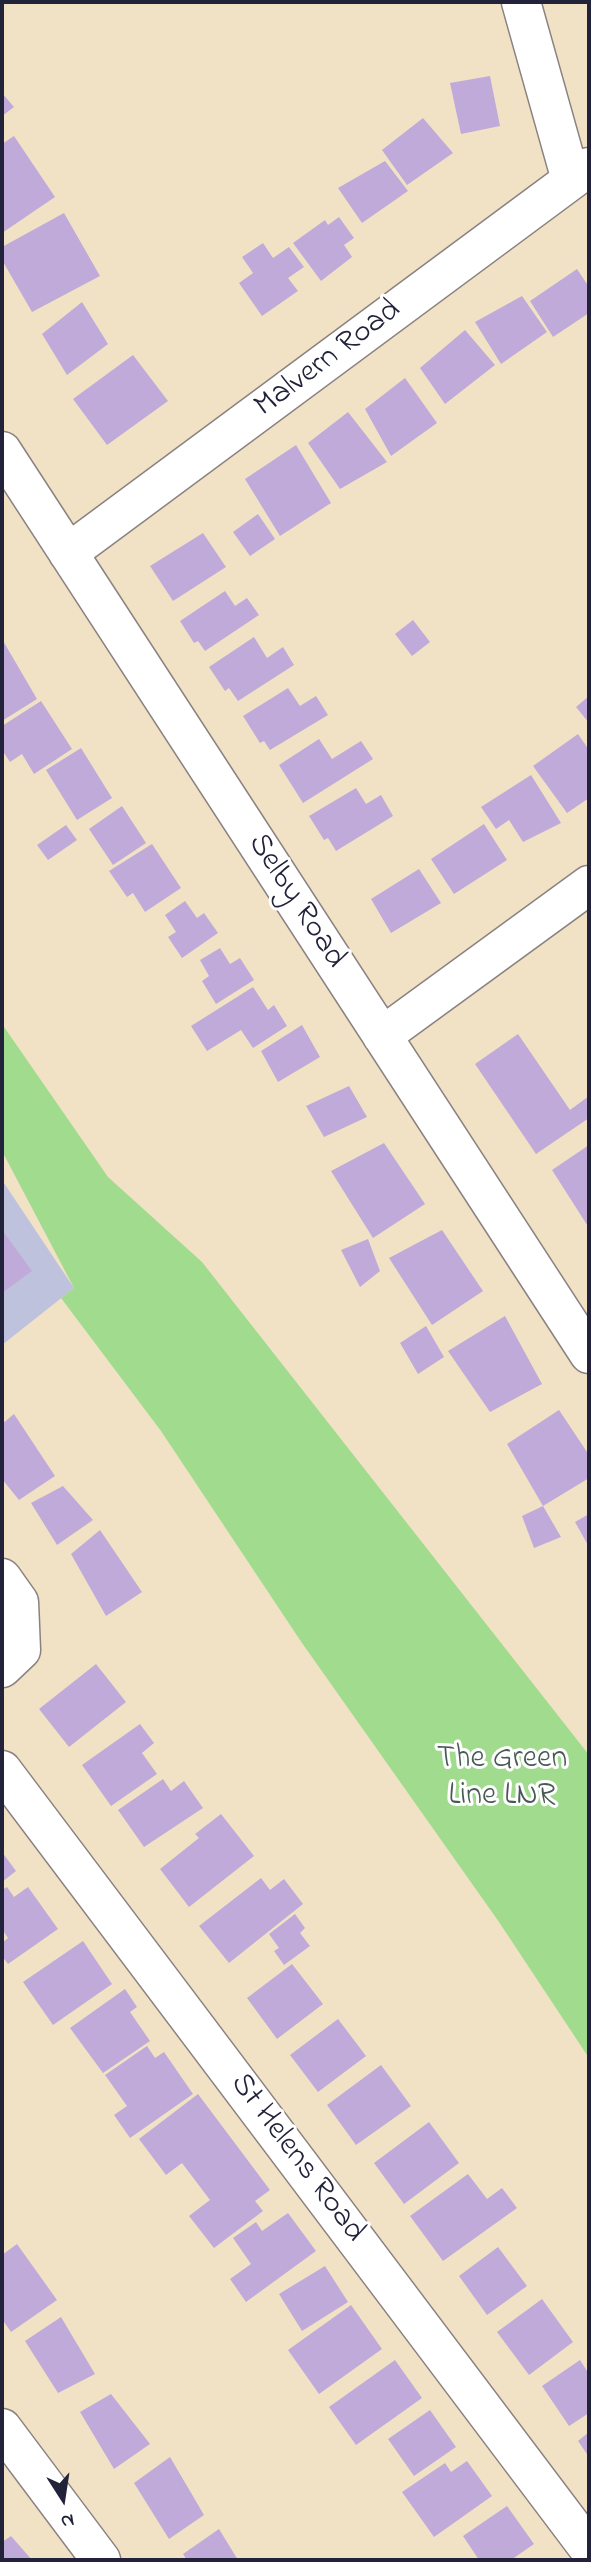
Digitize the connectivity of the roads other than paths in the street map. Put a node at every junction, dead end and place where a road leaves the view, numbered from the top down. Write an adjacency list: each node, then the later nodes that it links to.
1 (521, 2): 2 (street)
2 (580, 174): 4 (street, Malvern Road)
3 (2, 450): 4 (street, Selby Road)
4 (68, 553): 6 (street, Selby Road)
5 (589, 885): 6 (street)
6 (382, 1036): 7 (street, Selby Road)
7 (589, 1354)
8 (2, 1578): 9 (street)
9 (2, 1668)
10 (2, 1770): 12 (street, St Helens Road)
11 (2, 2428): 13 (street)
12 (589, 2549)
13 (101, 2560)

